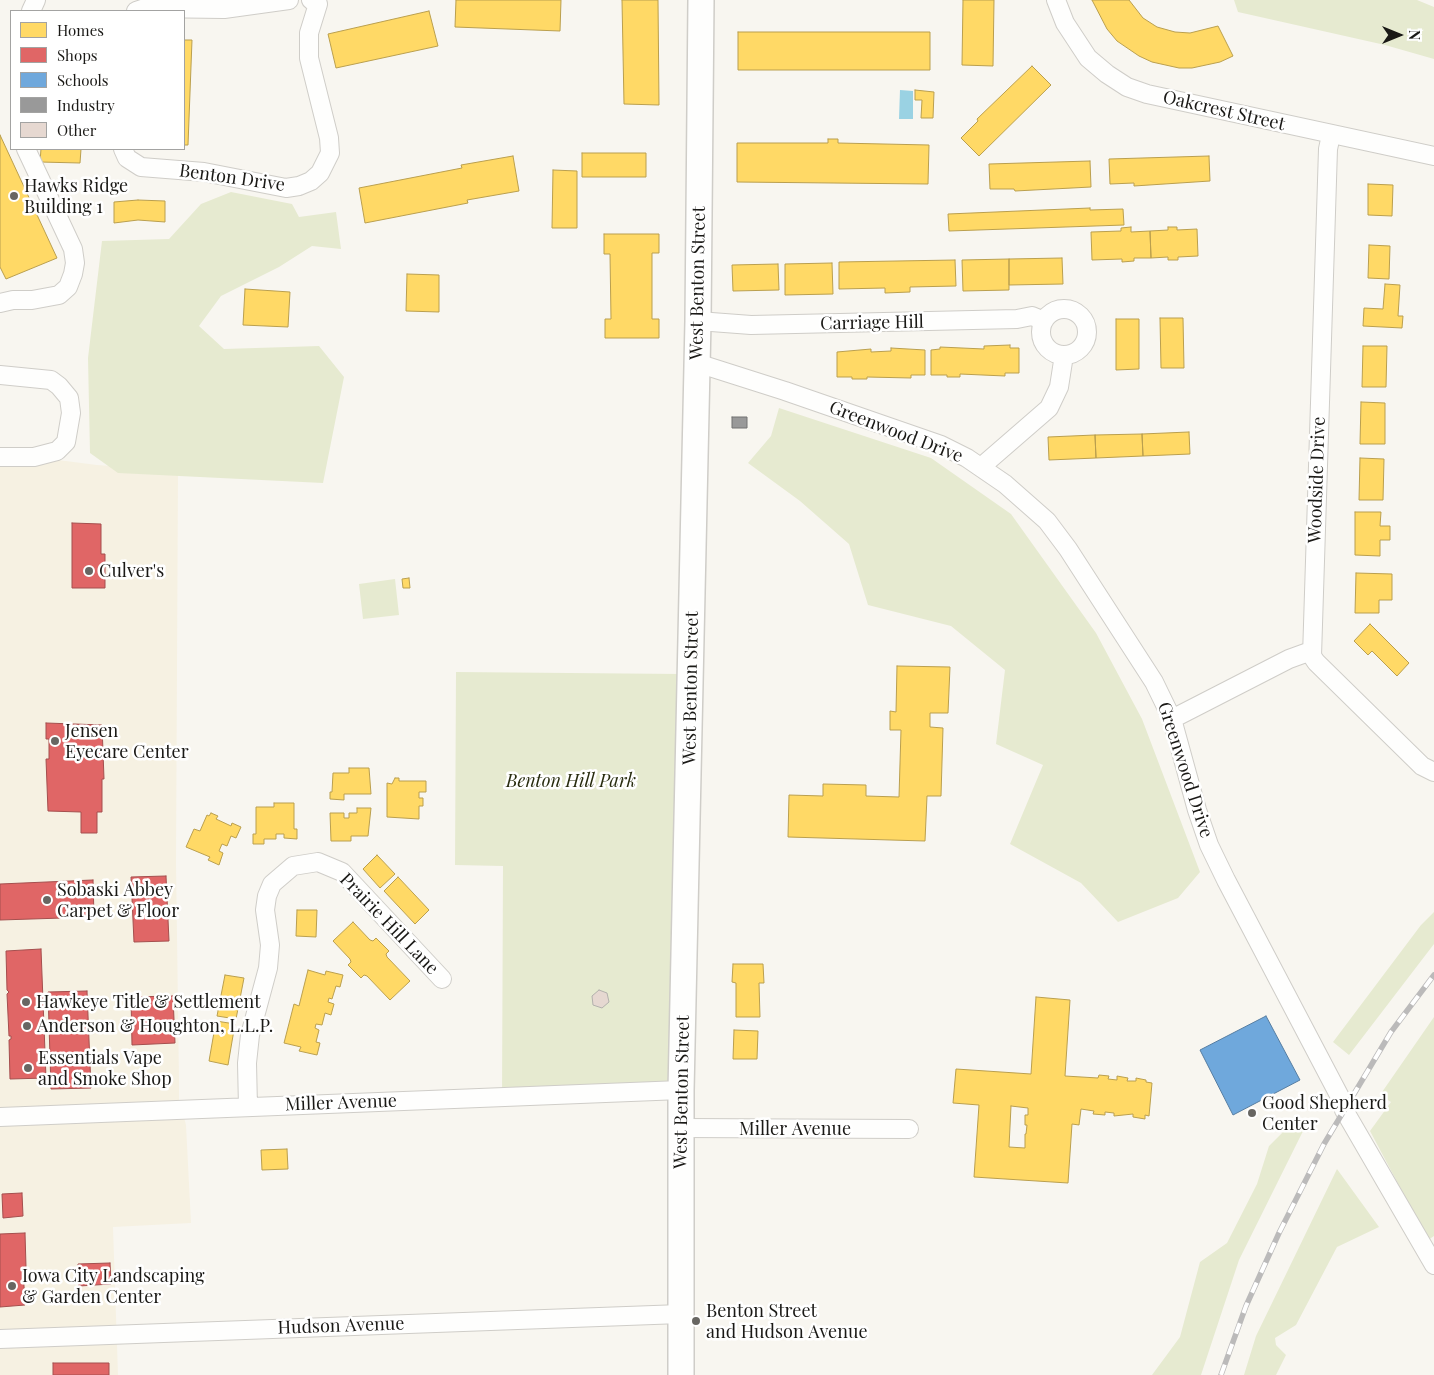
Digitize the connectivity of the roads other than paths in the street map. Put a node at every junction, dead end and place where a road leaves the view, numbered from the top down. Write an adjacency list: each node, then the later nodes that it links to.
1 (289, 0): 5 (street)
2 (701, 0): 11 (street, West Benton Street)
3 (1056, 0): 6 (street, Oakcrest Street)
4 (317, 1): 8 (street, Benton Drive)
5 (139, 10)
6 (1331, 135): 9 (street, Oakcrest Street); 18 (street, Woodside Drive)
7 (26, 150): 10 (street)
8 (123, 150)
9 (1434, 156)
10 (0, 303)
11 (698, 321): 12 (street, Carriage Hill); 14 (street, West Benton Street)
12 (1044, 321): 13 (street); 13 (street)
13 (1064, 355): 17 (street)
14 (697, 363): 17 (street, Greenwood Drive); 22 (street, West Benton Street)
15 (0, 375): 16 (street)
16 (0, 457)
17 (982, 467): 19 (street, Greenwood Drive)
18 (1311, 651): 19 (street); 20 (street)
19 (1172, 720): 27 (street, Greenwood Drive)
20 (1434, 772)
21 (442, 979): 23 (street, Prairie Hill Lane)
22 (681, 1090): 23 (street, Miller Avenue); 25 (street, West Benton Street)
23 (248, 1107): 24 (street, Miller Avenue)
24 (0, 1117)
25 (681, 1128): 26 (street, Miller Avenue); 28 (street, West Benton Street)
26 (909, 1129)
27 (1434, 1265)
28 (681, 1314): 29 (street, Hudson Avenue); 30 (street, West Benton Street)
29 (0, 1339)
30 (681, 1375)

